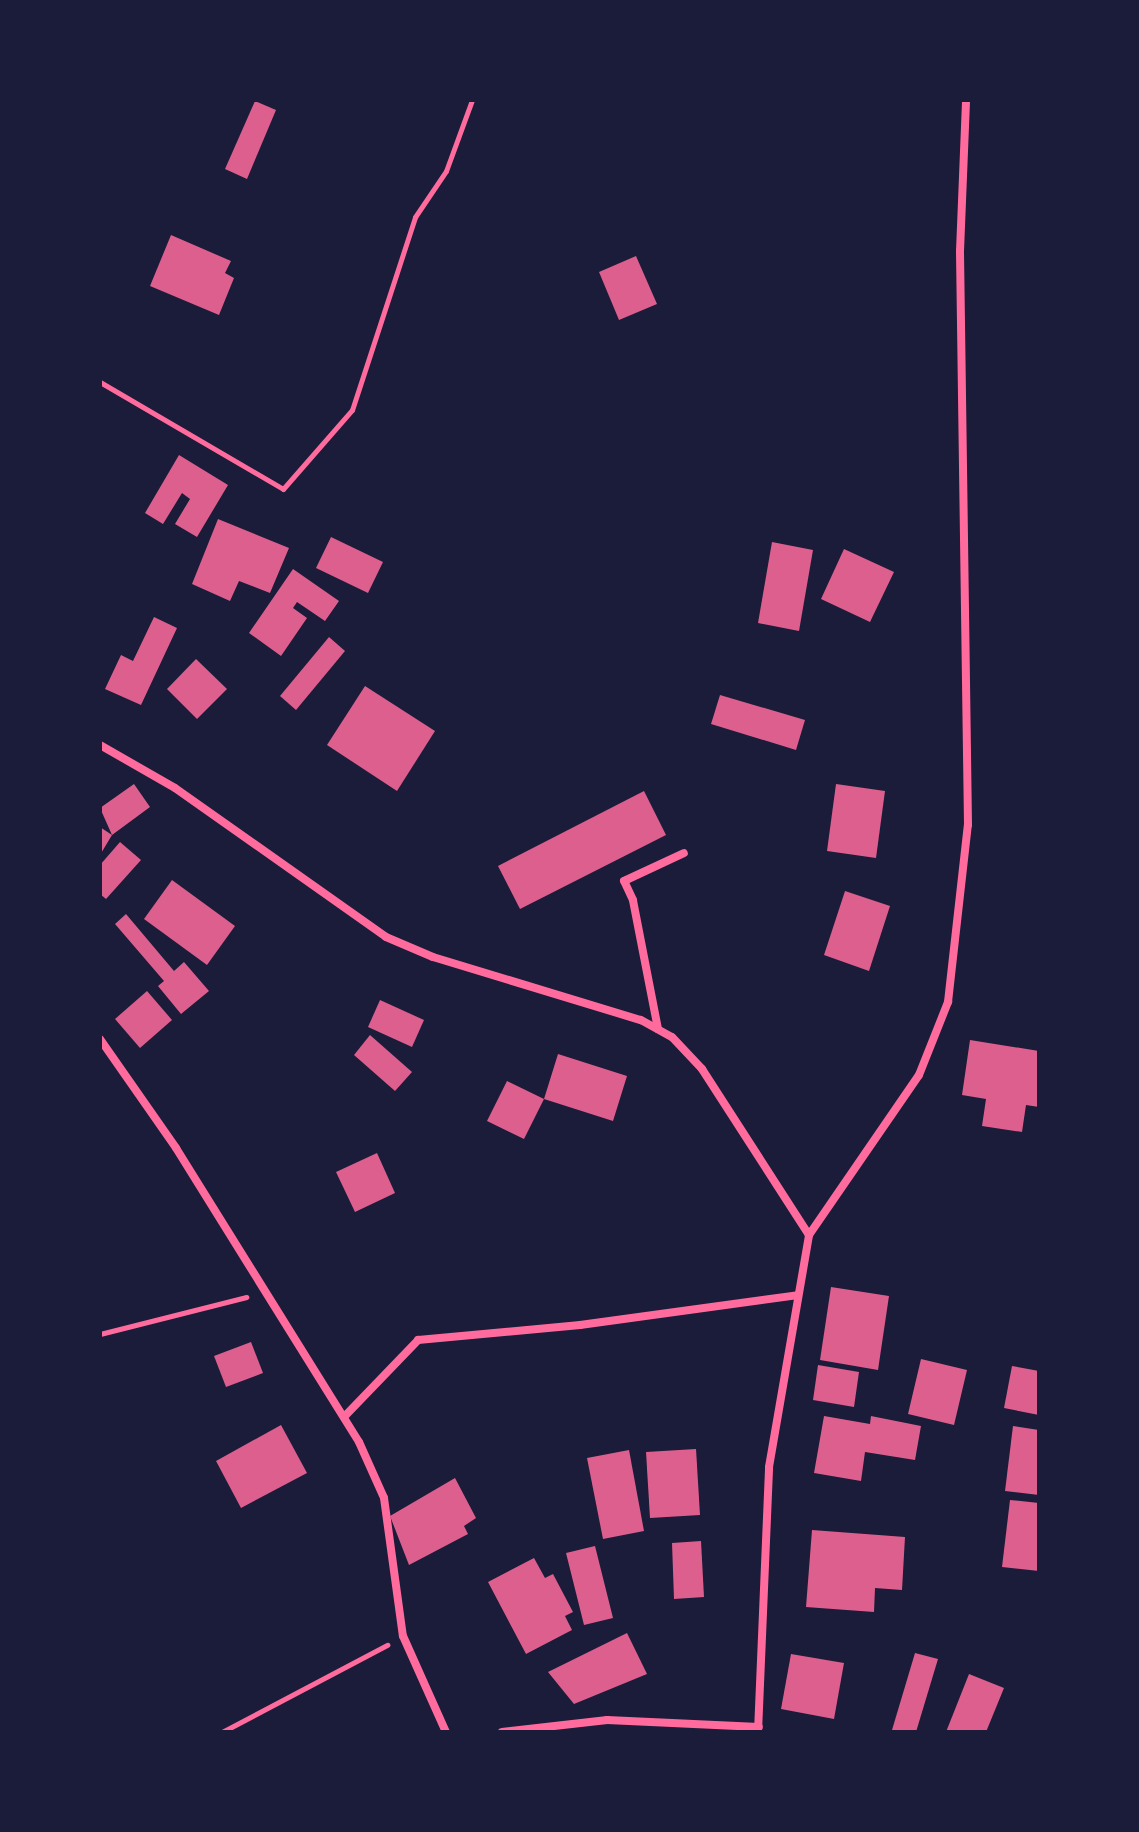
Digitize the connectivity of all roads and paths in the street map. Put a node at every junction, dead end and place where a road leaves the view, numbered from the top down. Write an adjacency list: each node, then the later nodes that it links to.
1 (472, 100): 3 (path)
2 (966, 100): 8 (street)
3 (100, 382)
4 (100, 745): 6 (street)
5 (684, 853): 6 (street)
6 (658, 1029): 8 (street)
7 (100, 1039): 9 (street)
8 (809, 1235): 10 (street)
9 (266, 1292): 11 (path); 12 (street)
10 (798, 1295): 12 (street); 14 (street)
11 (100, 1334)
12 (344, 1417): 13 (street)
13 (403, 1636): 15 (path); 16 (street)
14 (758, 1729): 17 (street)
15 (222, 1732)
16 (446, 1732)
17 (502, 1732)

